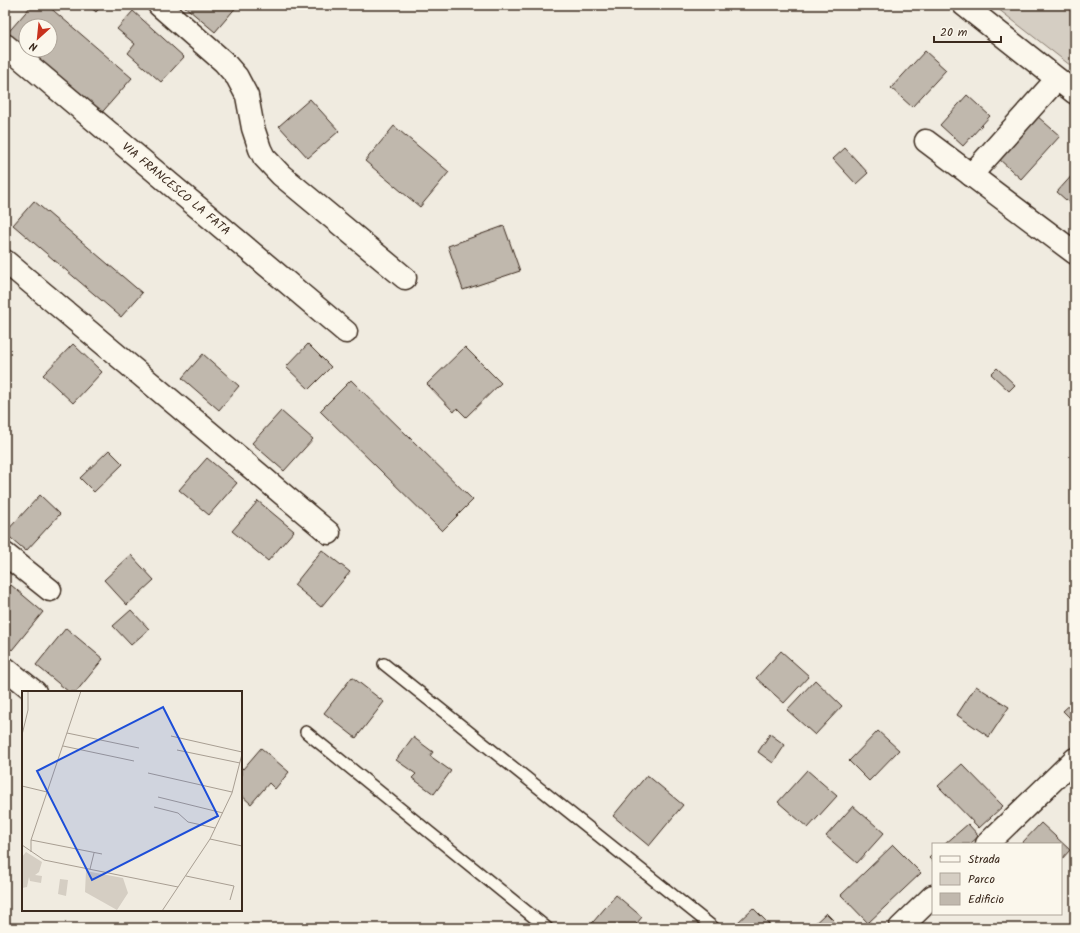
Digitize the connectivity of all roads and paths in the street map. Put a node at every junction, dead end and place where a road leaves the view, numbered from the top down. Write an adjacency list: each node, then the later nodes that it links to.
1 (159, 5): 10 (street)
2 (964, 5): 4 (street)
3 (5, 45): 11 (street, VIA FRANCESCO LA FATA)
4 (1057, 79): 5 (street); 7 (street)
5 (1075, 93)
6 (926, 141): 7 (street)
7 (971, 175): 8 (street)
8 (1075, 253)
9 (5, 261): 12 (street)
10 (405, 278)
11 (346, 332)
12 (329, 533)
13 (5, 554): 14 (street)
14 (50, 590)
15 (384, 664): 23 (lane)
16 (5, 668): 17 (street)
17 (34, 691)
18 (306, 732): 22 (lane)
19 (1075, 759): 20 (street)
20 (988, 843)
21 (932, 897): 24 (street)
22 (547, 928)
23 (714, 928)
24 (900, 928)

